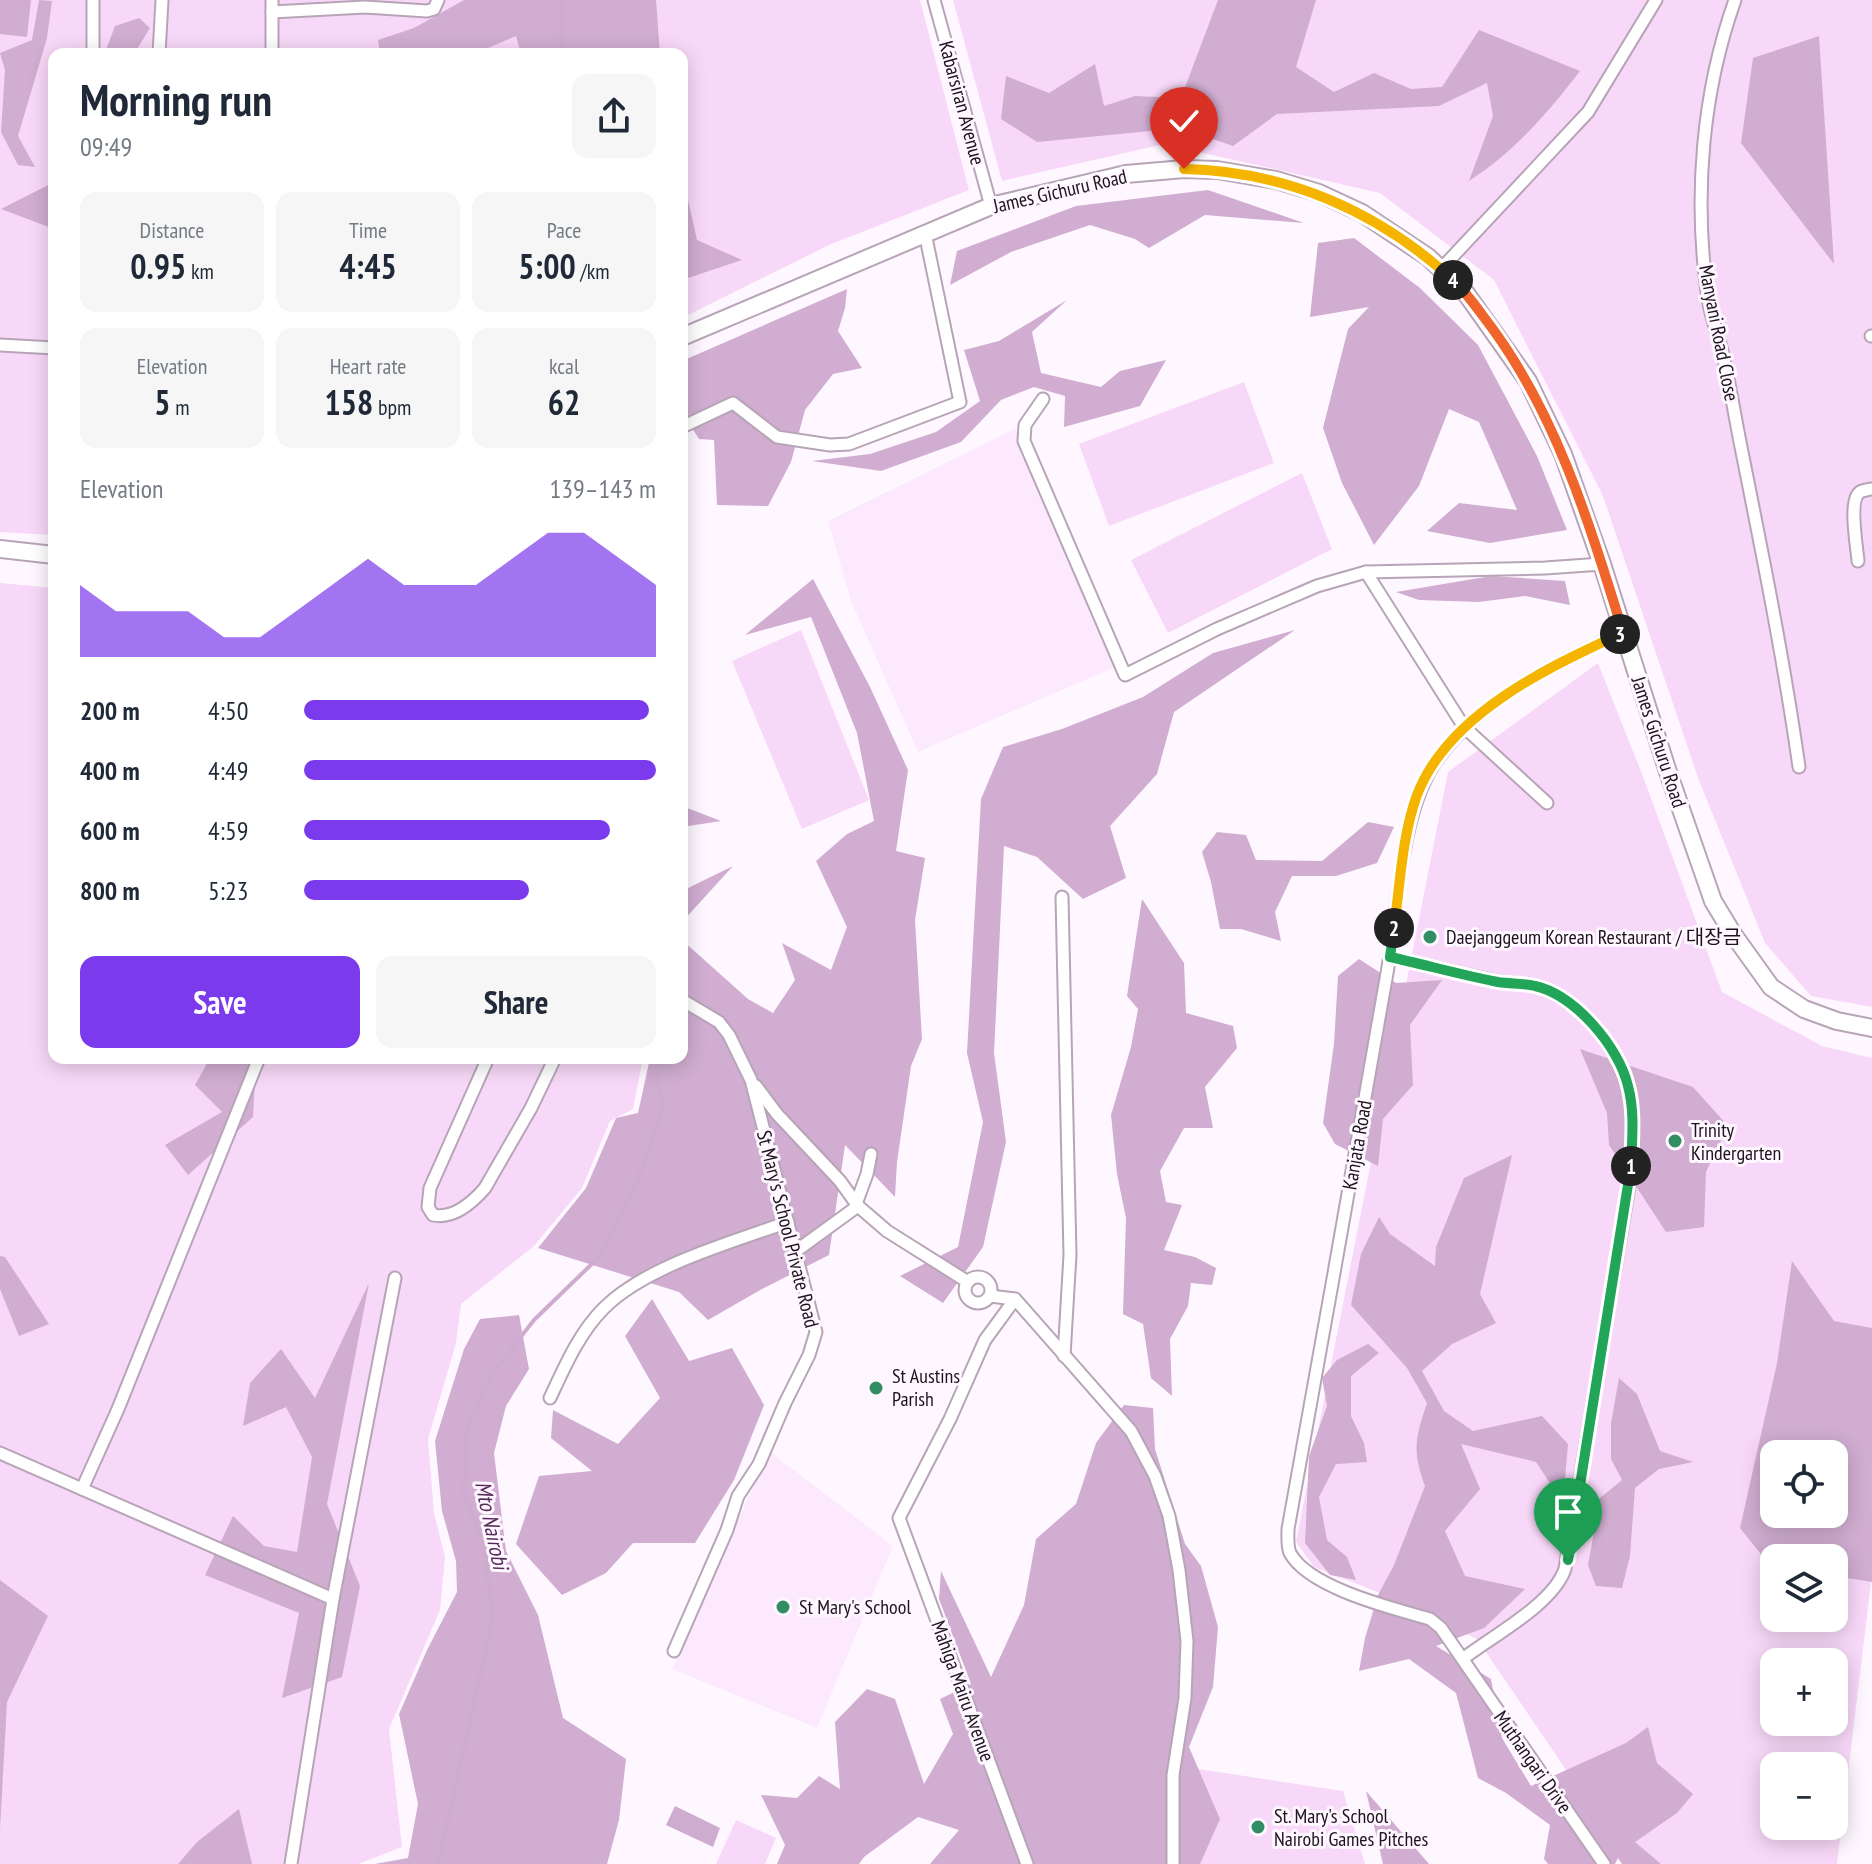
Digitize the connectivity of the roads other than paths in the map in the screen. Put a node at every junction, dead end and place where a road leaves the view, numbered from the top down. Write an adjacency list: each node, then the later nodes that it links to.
1 (93, 0): 8 (street)
2 (162, 0): 9 (street)
3 (438, 0): 7 (street)
4 (934, 0): 11 (street, Kabarsiran Avenue)
5 (1656, 0): 13 (street)
6 (1735, 0): 27 (street, Manyani Road Close)
7 (272, 6): 10 (street)
8 (93, 48)
9 (159, 48)
10 (272, 48)
11 (991, 206): 12 (main road, James Gichuru Road); 13 (main road, James Gichuru Road)
12 (925, 233): 14 (main road, James Gichuru Road); 18 (street)
13 (1441, 269): 23 (main road, James Gichuru Road)
14 (688, 334)
15 (0, 345): 16 (street)
16 (48, 348)
17 (1043, 399): 24 (street)
18 (688, 424)
19 (1872, 489): 22 (street)
20 (0, 549): 21 (main road)
21 (48, 554)
22 (1858, 561)
23 (1602, 564): 24 (street); 25 (main road, James Gichuru Road)
24 (1366, 572): 26 (street)
25 (1623, 632): 26 (street, Kanjata Road); 32 (main road, James Gichuru Road)
26 (1464, 727): 28 (street); 30 (street, Kanjata Road)
27 (1799, 767)
28 (1547, 803)
29 (1062, 897): 45 (street)
30 (1390, 957): 51 (street, Kanjata Road); 51 (street)
31 (688, 1004): 36 (street, St Mary's School Private Road)
32 (1872, 1028)
33 (257, 1064): 48 (street)
34 (485, 1064): 35 (street)
35 (552, 1064)
36 (751, 1080): 38 (street); 39 (street, St Mary's School Private Road)
37 (871, 1154): 38 (street)
38 (857, 1205): 40 (street); 42 (street)
39 (788, 1222): 40 (street, St Mary's School Private Road); 46 (street)
40 (796, 1251): 50 (street, St Mary's School Private Road)
41 (395, 1278): 49 (street)
42 (968, 1282): 43 (street); 43 (street)
43 (990, 1296): 44 (street)
44 (1015, 1299): 45 (street); 53 (street, Mahiga Mairu Avenue)
45 (1064, 1356): 54 (street)
46 (550, 1398)
47 (0, 1453): 48 (street)
48 (82, 1489): 49 (street)
49 (333, 1599): 52 (street)
50 (674, 1651)
51 (1464, 1658): 55 (street, Muthangari Drive)
52 (291, 1864)
53 (1027, 1864)
54 (1173, 1864)
55 (1604, 1864)

